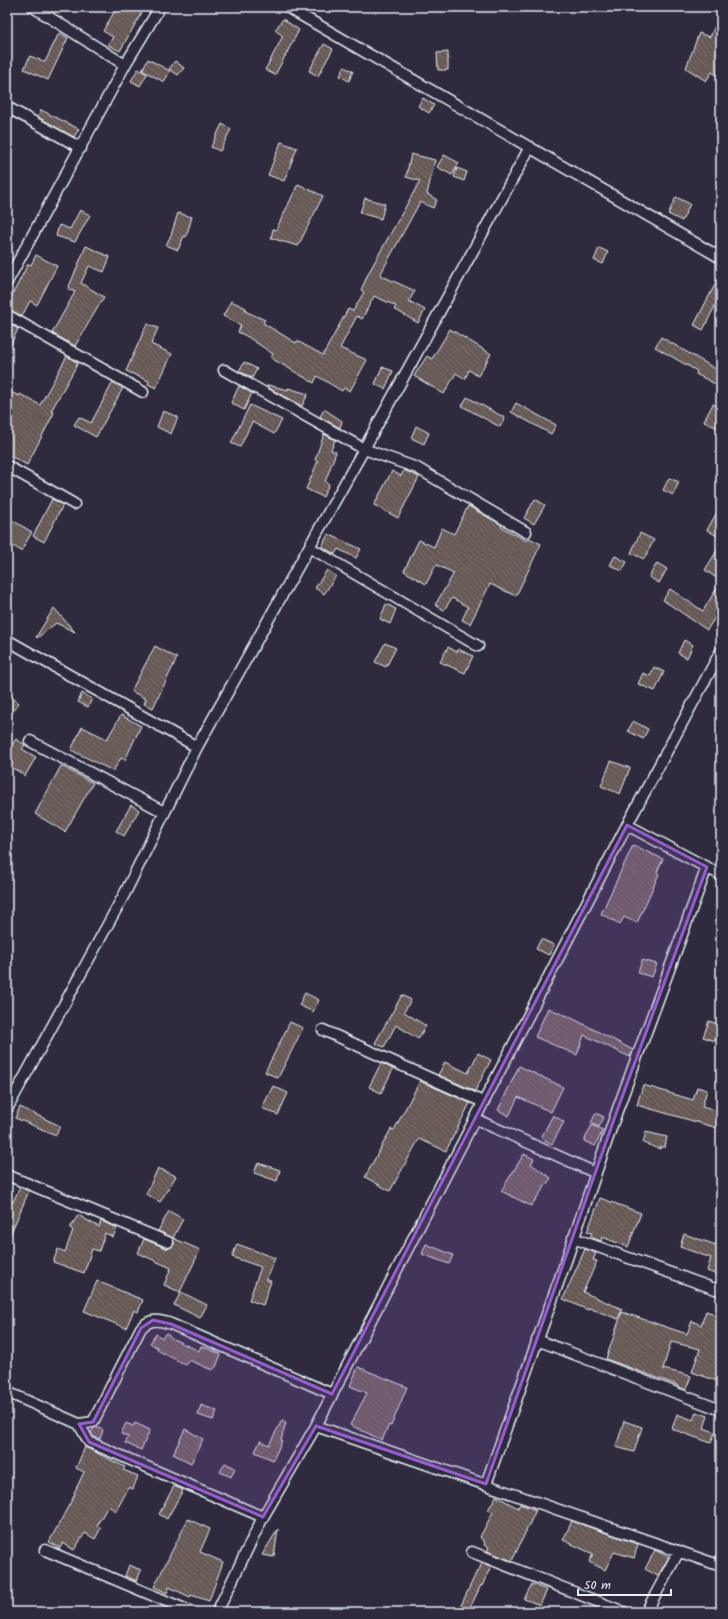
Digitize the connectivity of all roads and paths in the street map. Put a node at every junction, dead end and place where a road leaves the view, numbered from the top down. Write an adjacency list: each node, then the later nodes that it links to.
1 (33, 7): 4 (street)
2 (160, 7): 4 (street)
3 (288, 7): 6 (street)
4 (125, 65): 7 (street)
5 (7, 107): 7 (street)
6 (530, 147): 8 (street); 13 (street)
7 (81, 148): 9 (street)
8 (721, 258)
9 (7, 282)
10 (7, 315): 12 (street)
11 (224, 370): 13 (street)
12 (143, 392)
13 (364, 449): 16 (street); 17 (street)
14 (7, 466): 15 (street)
15 (74, 504)
16 (526, 532)
17 (309, 547): 19 (street); 22 (street)
18 (7, 640): 22 (street)
19 (478, 646)
20 (721, 651): 24 (street)
21 (30, 741): 23 (street)
22 (197, 747): 23 (street)
23 (164, 812): 29 (street)
24 (627, 825): 25 (street); 28 (street)
25 (707, 867): 26 (street); 31 (street)
26 (721, 875)
27 (323, 1030): 28 (street)
28 (483, 1102): 30 (street)
29 (7, 1109)
30 (475, 1119): 31 (street); 38 (street)
31 (596, 1173): 33 (street)
32 (7, 1175): 34 (street)
33 (573, 1238): 35 (street); 36 (street)
34 (168, 1242)
35 (721, 1291)
36 (537, 1340): 39 (street); 42 (street)
37 (7, 1392): 40 (street)
38 (332, 1394): 40 (street); 41 (street)
39 (721, 1410)
40 (78, 1424): 43 (street)
41 (316, 1426): 42 (street); 43 (street)
42 (486, 1484): 45 (street)
43 (263, 1517): 49 (street)
44 (45, 1550): 48 (street)
45 (679, 1551): 47 (street); 51 (street)
46 (472, 1552): 50 (street)
47 (721, 1566)
48 (192, 1612)
49 (217, 1612)
50 (624, 1612)
51 (646, 1612)

